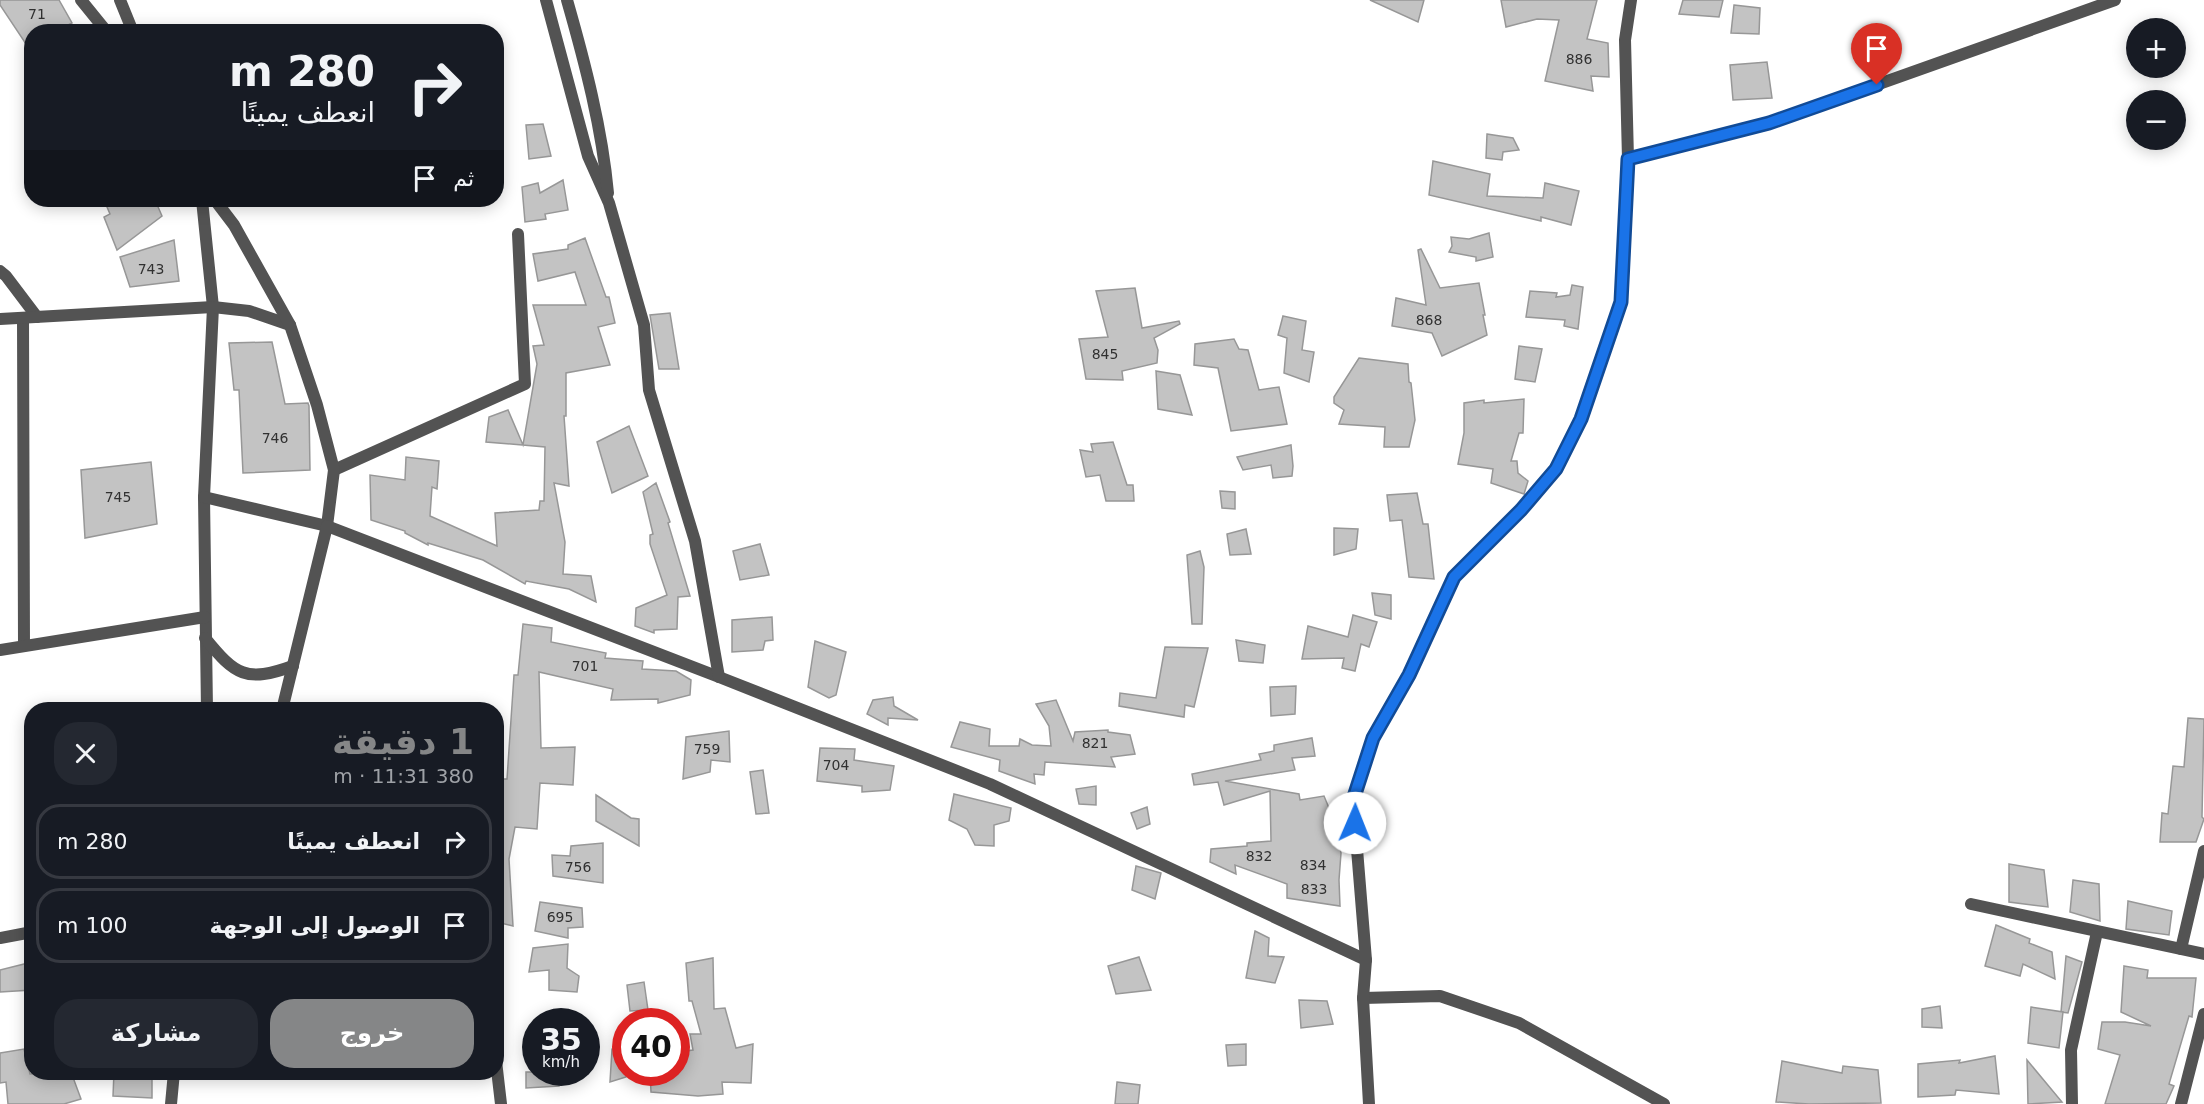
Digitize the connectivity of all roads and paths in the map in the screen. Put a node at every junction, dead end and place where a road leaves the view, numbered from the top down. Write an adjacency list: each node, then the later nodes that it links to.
1 (81, 0): 7 (street)
2 (120, 0): 8 (street)
3 (546, 0): 10 (street)
4 (567, 0): 10 (street)
5 (1631, 0): 9 (street)
6 (2115, 0): 9 (street)
7 (100, 24)
8 (130, 24)
9 (1628, 159): 38 (street)
10 (609, 203): 28 (street)
11 (203, 207): 15 (street)
12 (220, 207): 19 (street)
13 (518, 234): 20 (street)
14 (0, 272): 16 (street)
15 (213, 306): 16 (street); 19 (street); 21 (street)
16 (37, 317): 17 (street)
17 (23, 318): 18 (street); 25 (street)
18 (0, 319)
19 (290, 325): 20 (street)
20 (334, 470): 22 (street)
21 (204, 497): 22 (street); 23 (street)
22 (327, 526): 27 (street); 28 (street)
23 (205, 617): 24 (street); 25 (street)
24 (206, 638): 27 (street); 29 (street)
25 (24, 645): 26 (street)
26 (0, 650)
27 (293, 666): 30 (street)
28 (719, 676): 38 (street)
29 (207, 702)
30 (284, 702)
31 (2204, 851): 36 (street)
32 (1971, 904): 33 (street)
33 (2097, 932): 36 (street); 47 (street)
34 (24, 934): 35 (street)
35 (0, 938)
36 (2181, 949): 37 (street)
37 (2204, 954)
38 (1366, 960): 39 (street)
39 (1363, 998): 45 (street); 46 (street)
40 (2204, 1014): 48 (street)
41 (173, 1080): 43 (street)
42 (498, 1080): 44 (street)
43 (171, 1104)
44 (501, 1104)
45 (1368, 1104)
46 (1664, 1104)
47 (2072, 1104)
48 (2181, 1104)

